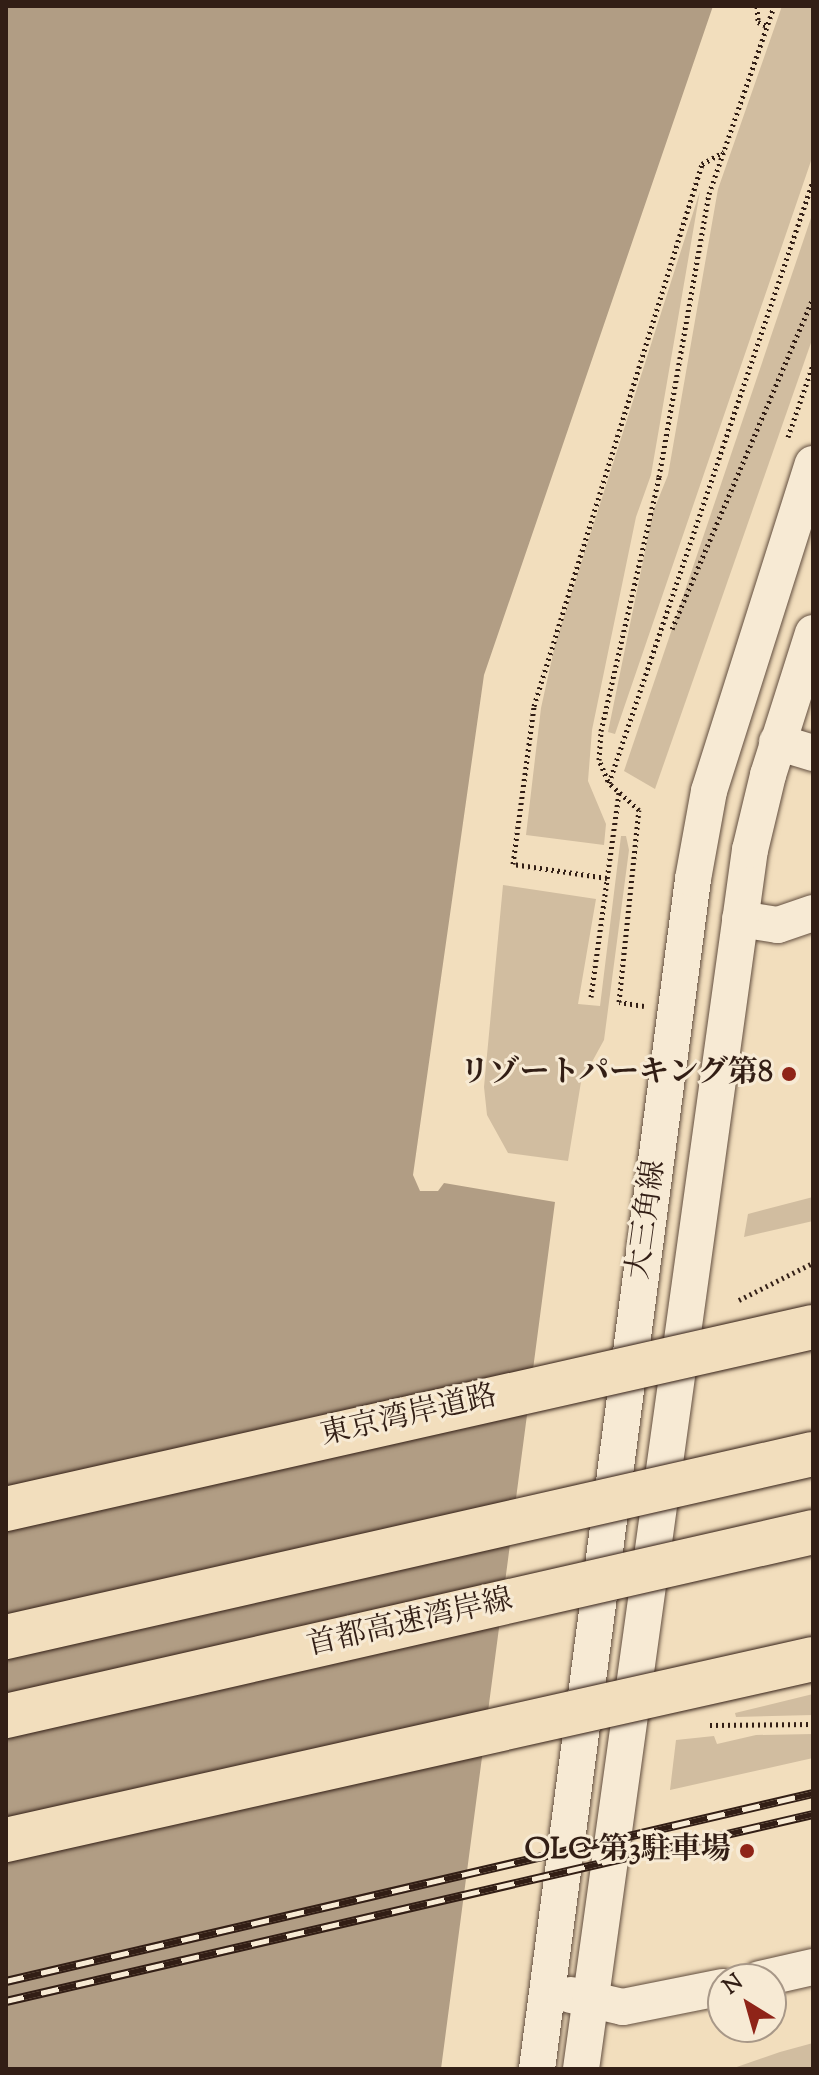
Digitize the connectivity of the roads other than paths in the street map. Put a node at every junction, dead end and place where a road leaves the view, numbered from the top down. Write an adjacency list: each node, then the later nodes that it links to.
1 (813, 464): 17 (street, 大三角線)
2 (813, 633): 3 (street, 大三角線)
3 (777, 742): 4 (street); 6 (street, 大三角線)
4 (813, 753)
5 (813, 913): 6 (street)
6 (740, 919): 19 (street, 大三角線)
7 (813, 1327): 9 (highway, 東京湾岸道路, bridge)
8 (813, 1454): 11 (highway, bridge)
9 (6, 1509)
10 (813, 1532): 13 (highway, 首都高速湾岸線, bridge)
11 (6, 1637)
12 (813, 1659): 14 (highway, bridge)
13 (6, 1716)
14 (6, 1840)
15 (813, 1967): 16 (street)
16 (787, 1973)
17 (546, 1989): 19 (street); 20 (street, 大三角線)
18 (707, 1990): 19 (street)
19 (593, 2001): 21 (street, 大三角線)
20 (537, 2069)
21 (581, 2069)

